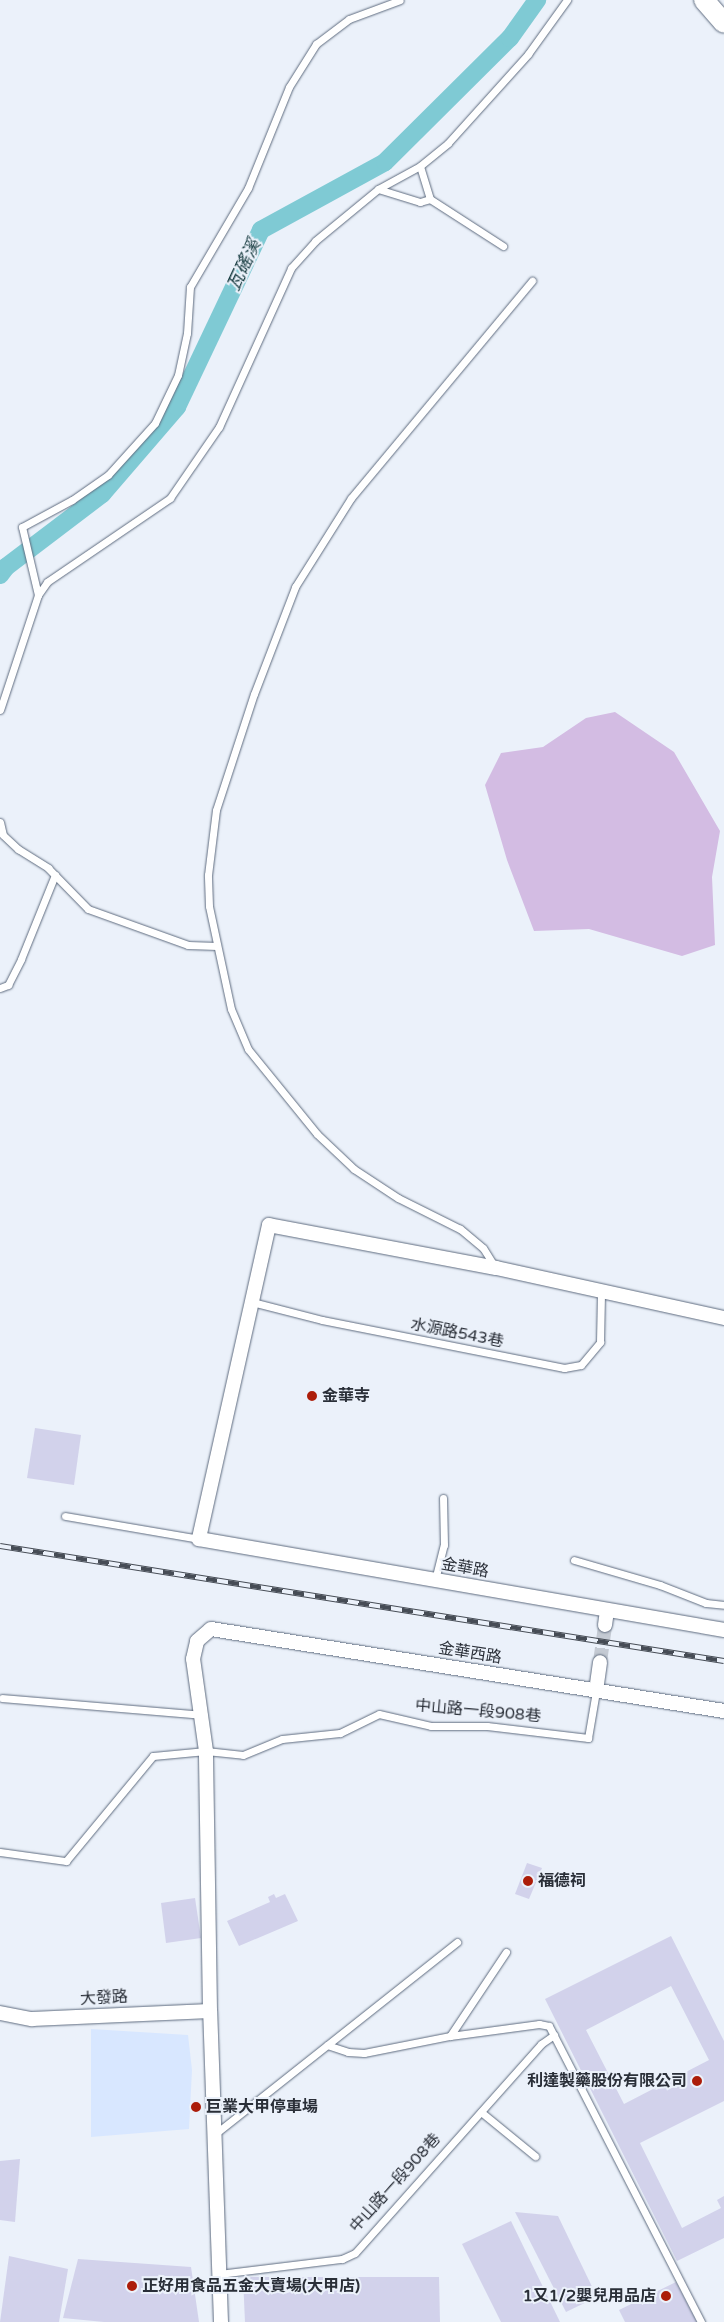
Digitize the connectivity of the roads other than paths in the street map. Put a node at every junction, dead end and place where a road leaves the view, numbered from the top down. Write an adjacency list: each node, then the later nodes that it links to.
1 (400, 0): 10 (lane)
2 (567, 0): 5 (lane)
3 (704, 0): 4 (street)
4 (724, 23)
5 (420, 166): 6 (lane); 7 (lane)
6 (378, 189): 7 (lane); 10 (lane)
7 (430, 198): 8 (lane)
8 (503, 246)
9 (532, 281): 14 (lane)
10 (38, 595): 11 (lane)
11 (0, 710)
12 (0, 822): 13 (lane)
13 (56, 875): 14 (lane); 15 (lane)
14 (217, 946): 16 (lane)
15 (0, 988)
16 (496, 1268): 17 (street); 18 (street)
17 (601, 1293): 18 (lane, 水源路543巷); 19 (street)
18 (252, 1302): 22 (street)
19 (724, 1318)
20 (443, 1498): 24 (lane)
21 (65, 1516): 22 (lane)
22 (200, 1539): 24 (street, 金華路)
23 (574, 1560): 25 (lane)
24 (436, 1580): 26 (street, 金華路)
25 (724, 1605)
26 (607, 1610): 27 (street); 28 (street, 金華路)
27 (605, 1625)
28 (724, 1630)
29 (600, 1662): 30 (street)
30 (596, 1691): 32 (street, 金華西路); 33 (street, 金華西路); 34 (lane, 中山路一段908巷)
31 (2, 1698): 33 (lane)
32 (724, 1711)
33 (203, 1715): 34 (street)
34 (206, 1751): 35 (lane, 中山路一段908巷); 38 (street)
35 (0, 1852)
36 (456, 1942): 42 (lane)
37 (506, 1952): 41 (lane)
38 (210, 2011): 39 (street, 大發路); 44 (street)
39 (0, 2013)
40 (554, 2035): 41 (lane); 43 (lane, 中山路一段908巷); 48 (lane)
41 (450, 2036): 42 (lane)
42 (327, 2045): 44 (lane)
43 (481, 2112): 45 (lane); 46 (lane, 中山路一段908巷)
44 (214, 2134): 46 (street)
45 (535, 2156)
46 (219, 2274): 47 (street)
47 (221, 2322)
48 (702, 2322)

